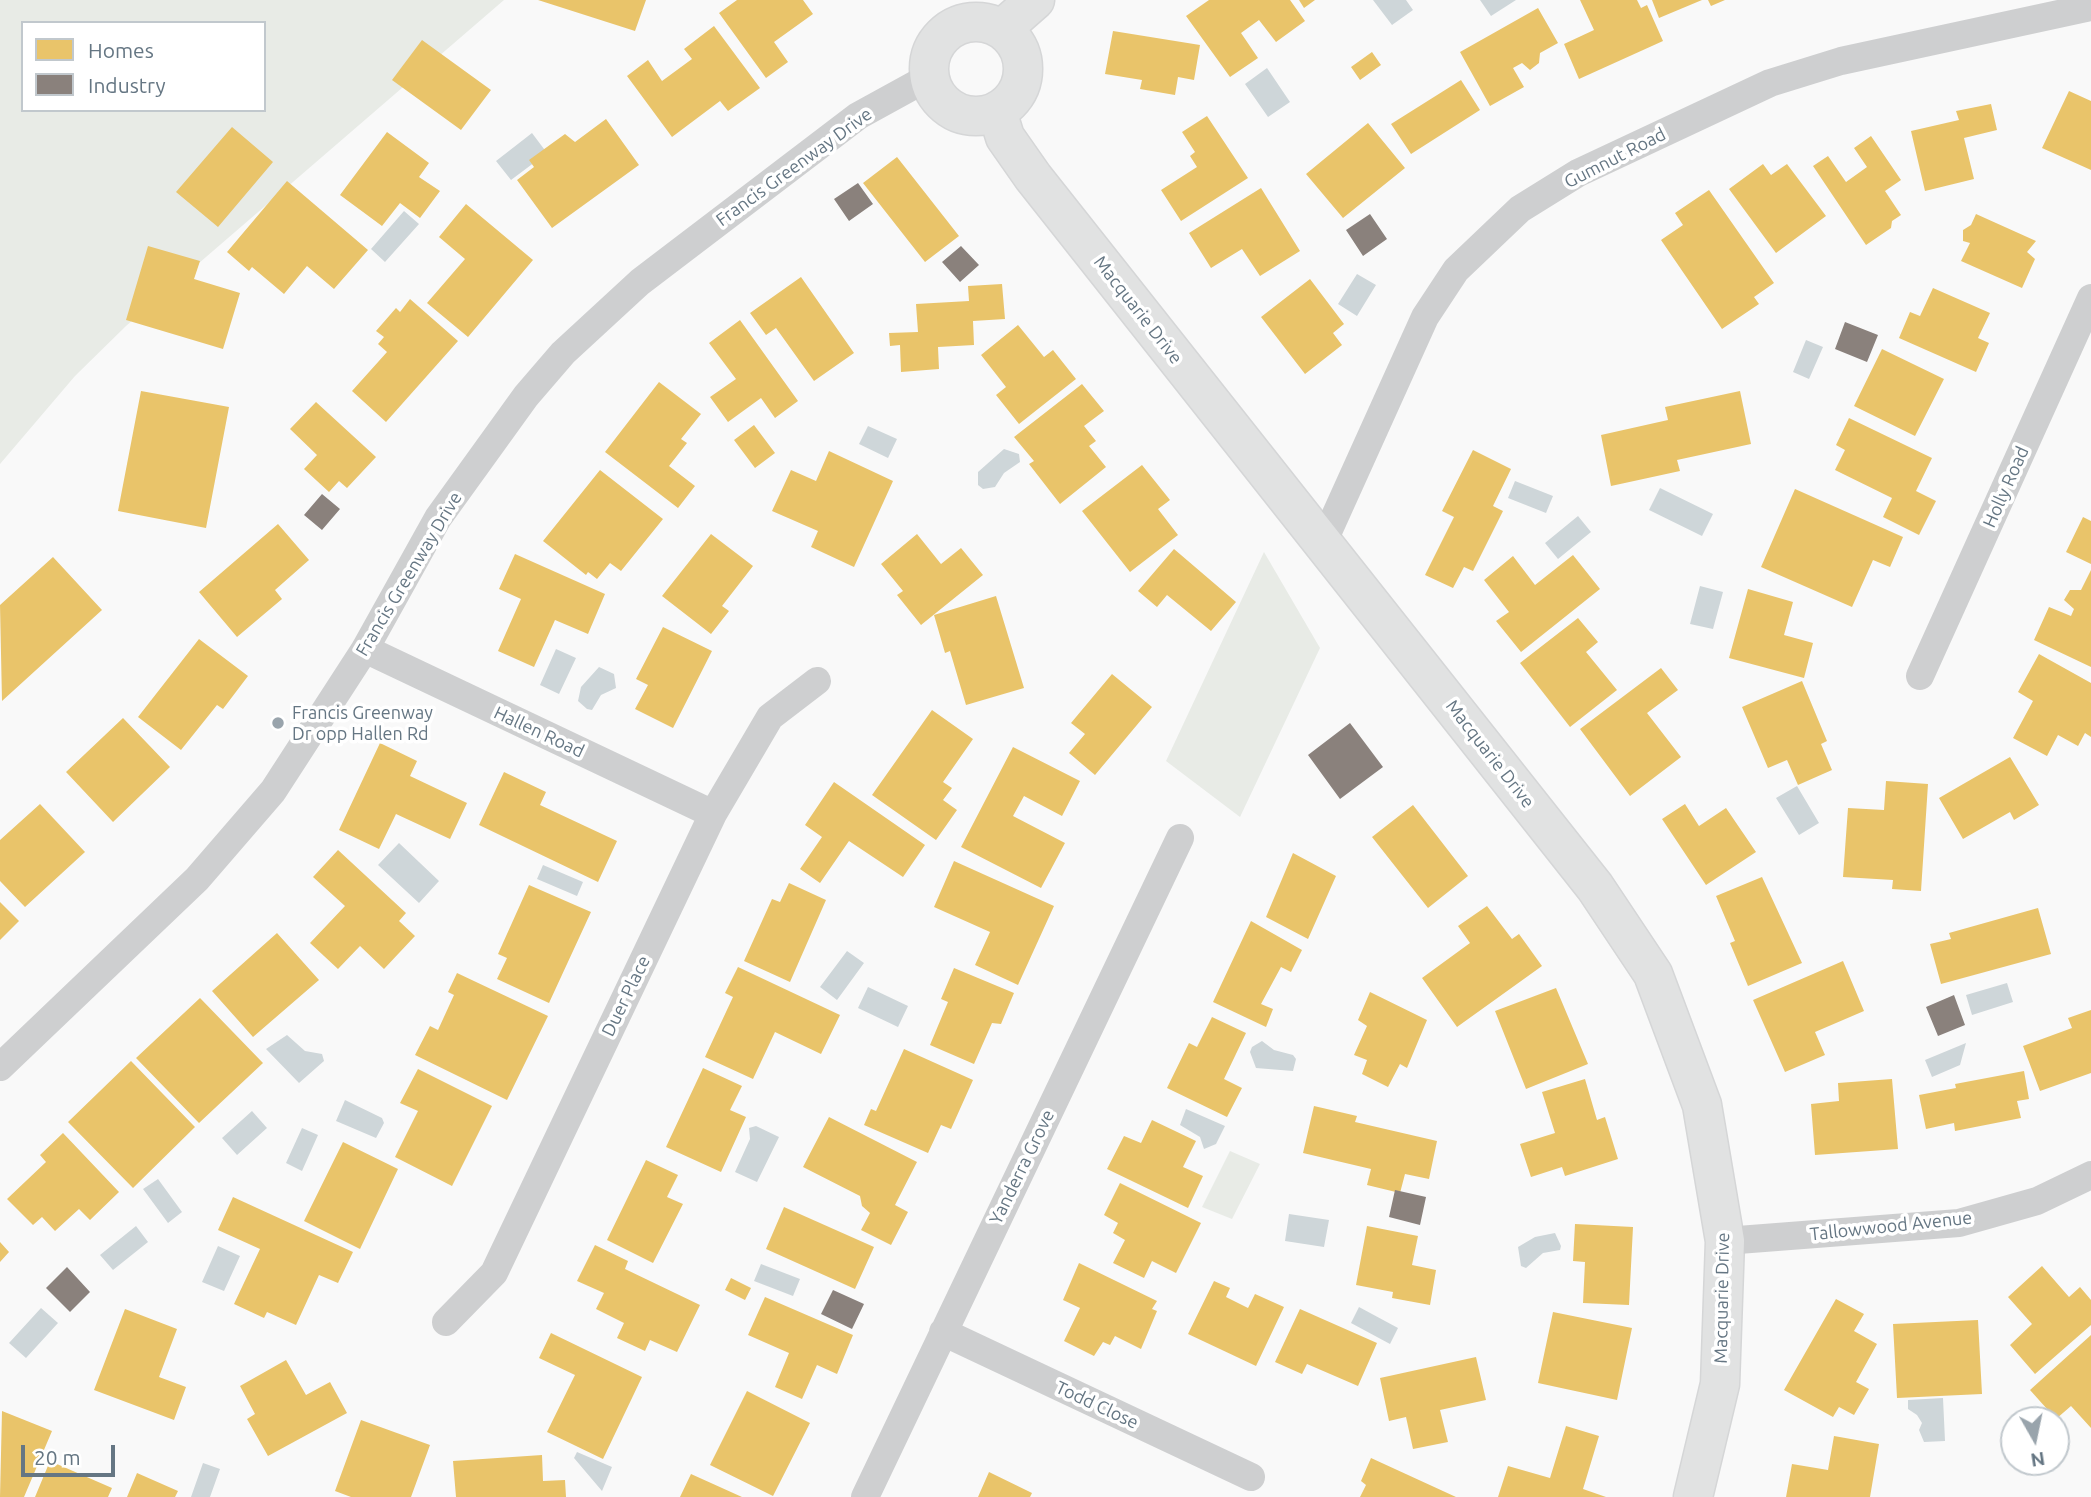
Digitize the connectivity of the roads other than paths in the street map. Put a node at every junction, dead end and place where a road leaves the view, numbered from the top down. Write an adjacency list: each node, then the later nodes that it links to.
1 (1035, 0): 3 (main road)
2 (2091, 7): 7 (street, Gumnut Road)
3 (1002, 29): 4 (main road); 5 (main road)
4 (929, 77): 5 (main road); 8 (street, Francis Greenway Drive)
5 (997, 111): 7 (main road, Macquarie Drive)
6 (2091, 298): 9 (street, Holly Road)
7 (1322, 545): 15 (main road, Macquarie Drive)
8 (365, 649): 11 (street, Hallen Road); 13 (street, Francis Greenway Drive)
9 (1920, 677)
10 (817, 681): 11 (street, Duer Place)
11 (713, 814): 16 (street, Duer Place)
12 (1180, 838): 17 (street, Yanderra Grove)
13 (0, 1067)
14 (2091, 1175): 15 (street, Tallowwood Avenue)
15 (1725, 1241): 20 (main road, Macquarie Drive)
16 (446, 1322)
17 (943, 1332): 18 (street, Todd Close); 19 (street, Yanderra Grove)
18 (1251, 1478)
19 (865, 1497)
20 (1693, 1497)

